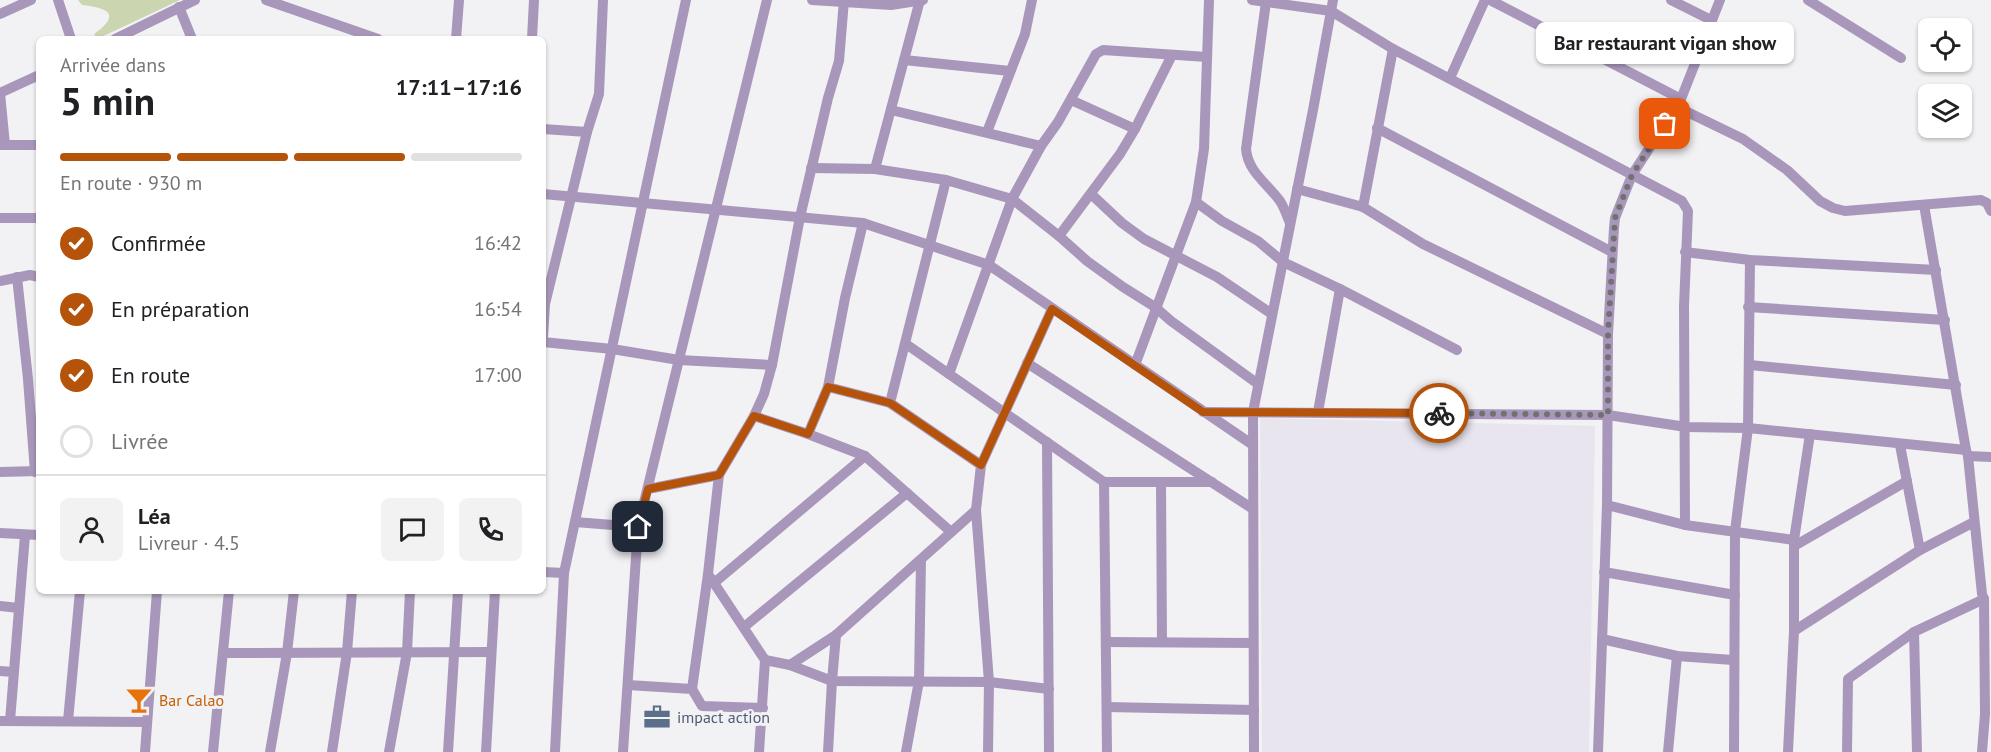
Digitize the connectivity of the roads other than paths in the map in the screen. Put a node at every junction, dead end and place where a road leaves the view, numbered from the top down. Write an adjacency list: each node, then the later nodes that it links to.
1 (31, 0): 25 (street)
2 (58, 0): 28 (street)
3 (195, 0): 24 (street)
4 (266, 0): 27 (street)
5 (458, 0): 31 (street)
6 (534, 0): 32 (street)
7 (603, 0): 48 (street)
8 (686, 0): 62 (street)
9 (767, 0): 66 (street)
10 (812, 0): 21 (street)
11 (920, 0): 12 (street); 21 (street); 37 (street)
12 (927, 0)
13 (1032, 0): 38 (street)
14 (1209, 0): 35 (street)
15 (1252, 0): 22 (street)
16 (1485, 0): 40 (street)
17 (1490, 0): 43 (street)
18 (1671, 0): 26 (street)
19 (1720, 0): 26 (street)
20 (1808, 0): 36 (street)
21 (844, 1): 53 (street)
22 (1266, 2): 23 (street); 72 (street)
23 (1332, 5): 33 (street); 57 (street)
24 (179, 8): 29 (street); 30 (street)
25 (0, 14)
26 (1711, 20): 43 (street)
27 (356, 35)
28 (70, 36)
29 (123, 36)
30 (192, 36)
31 (456, 36)
32 (532, 36)
33 (1393, 49): 40 (street); 45 (street)
34 (1172, 55): 35 (street); 42 (street); 47 (street)
35 (1207, 57): 63 (street)
36 (1901, 58)
37 (904, 60): 38 (street); 44 (street)
38 (1010, 71): 49 (street)
39 (36, 76): 41 (street)
40 (1450, 78): 55 (street)
41 (0, 93): 50 (street)
42 (1071, 100): 47 (street); 52 (street)
43 (1679, 103): 55 (street); 64 (street)
44 (891, 110): 49 (street); 54 (street)
45 (1377, 128): 65 (street); 75 (street)
46 (546, 129): 48 (street)
47 (1135, 129): 59 (street)
48 (587, 132): 60 (street)
49 (987, 132): 52 (street)
50 (2, 145): 51 (street)
51 (36, 145)
52 (1041, 146): 61 (street)
53 (811, 168): 54 (street); 70 (street)
54 (875, 169): 56 (street)
55 (1632, 175): 75 (street); 76 (street)
56 (946, 180): 61 (street); 74 (street)
57 (1297, 189): 65 (street); 72 (street)
58 (546, 194): 60 (street)
59 (1091, 194): 73 (street); 77 (street)
60 (572, 197): 62 (street); 86 (street)
61 (1012, 199): 73 (street); 80 (street)
62 (643, 202): 66 (street); 95 (street)
63 (1196, 202): 77 (street); 79 (street)
64 (1924, 205): 67 (street); 81 (street)
65 (1363, 207): 92 (street)
66 (716, 208): 70 (street); 97 (street)
67 (1991, 211)
68 (0, 218): 69 (street)
69 (36, 218)
70 (800, 218): 71 (street); 99 (street)
71 (863, 223): 74 (street); 106 (street)
72 (1290, 224): 79 (street)
73 (1059, 236): 87 (street)
74 (930, 245): 80 (street); 94 (street)
75 (1612, 252): 92 (street)
76 (1685, 252): 78 (street); 114 (street)
77 (1176, 257): 87 (street); 90 (street)
78 (1750, 260): 81 (street); 88 (street)
79 (1283, 262): 85 (street); 90 (street)
80 (988, 266): 89 (street); 102 (street)
81 (1936, 270): 91 (street)
82 (36, 276): 83 (street)
83 (17, 277): 84 (street); 103 (street)
84 (0, 281)
85 (1340, 289): 96 (street); 111 (street)
86 (546, 296)
87 (1155, 307): 100 (street); 104 (street)
88 (1748, 308): 91 (street); 101 (street)
89 (1052, 309): 98 (street); 100 (street)
90 (1272, 314): 104 (street)
91 (1945, 320): 105 (street)
92 (1608, 334): 112 (street)
93 (546, 342): 95 (street)
94 (906, 344): 102 (street); 107 (street)
95 (612, 349): 97 (street); 138 (street)
96 (1456, 351)
97 (679, 360): 99 (street); 133 (street)
98 (1028, 363): 108 (street); 132 (street)
99 (772, 365): 113 (street)
100 (1135, 365): 109 (street)
101 (1750, 365): 105 (street); 115 (street)
102 (949, 374): 108 (street)
103 (34, 377): 118 (street)
104 (1258, 384): 110 (street)
105 (1956, 385): 122 (street)
106 (828, 387): 107 (street); 116 (street)
107 (890, 403): 125 (street)
108 (1004, 412): 119 (street); 125 (street)
109 (1203, 412): 110 (street); 120 (street)
110 (1253, 412): 111 (street); 120 (street)
111 (1318, 412): 112 (street)
112 (1608, 415): 114 (street); 135 (street)
113 (754, 416): 116 (street); 128 (street)
114 (1686, 427): 115 (street); 140 (street)
115 (1748, 428): 117 (street); 143 (street)
116 (808, 434): 123 (street)
117 (1810, 434): 121 (street); 147 (street)
118 (36, 440)
119 (1047, 442): 130 (street); 191 (street)
120 (1253, 445): 136 (street)
121 (1900, 445): 122 (street); 129 (street)
122 (1967, 453): 124 (street); 139 (street)
123 (865, 456): 134 (street); 153 (street)
124 (1991, 458)
125 (981, 465): 137 (street)
126 (0, 472): 127 (street)
127 (36, 472)
128 (719, 475): 133 (street); 153 (street)
129 (1907, 481): 147 (street); 148 (street)
130 (1104, 482): 131 (street); 171 (street)
131 (1161, 482): 132 (street); 172 (street)
132 (1212, 482): 136 (street)
133 (648, 489): 141 (street)
134 (906, 493): 142 (street); 166 (street)
135 (1607, 505): 140 (street); 151 (street)
136 (1253, 509): 173 (street)
137 (976, 510): 142 (street); 188 (street)
138 (575, 522): 141 (street); 152 (street)
139 (1974, 522): 148 (street); 163 (street)
140 (1685, 525): 143 (street)
141 (638, 527): 189 (street)
142 (950, 531): 149 (street)
143 (1735, 531): 147 (street); 162 (street)
144 (0, 534): 145 (street)
145 (25, 535): 146 (street); 165 (street)
146 (36, 535)
147 (1795, 542): 167 (street)
148 (1920, 550): 167 (street)
149 (921, 560): 169 (street); 187 (street)
150 (546, 572): 152 (street)
151 (1604, 572): 162 (street); 170 (street)
152 (564, 573): 206 (street)
153 (711, 579): 166 (street); 190 (street)
154 (80, 594): 197 (street)
155 (157, 594): 198 (street)
156 (229, 594): 178 (street)
157 (294, 594): 179 (street)
158 (352, 594): 175 (street)
159 (410, 594): 176 (street)
160 (458, 594): 174 (street)
161 (495, 594): 177 (street)
162 (1735, 595): 182 (street)
163 (1986, 595): 168 (street); 195 (street)
164 (0, 606): 165 (street)
165 (19, 608): 185 (street)
166 (744, 627): 181 (street)
167 (1794, 631): 218 (street)
168 (1914, 632): 219 (street); 220 (street)
169 (836, 635): 183 (street); 186 (street)
170 (1602, 639): 180 (street); 215 (street)
171 (1106, 642): 172 (street); 192 (street)
172 (1162, 642): 173 (street)
173 (1253, 643): 194 (street)
174 (454, 651): 176 (street); 177 (street); 204 (street)
175 (347, 652): 176 (street); 179 (street); 202 (street)
176 (407, 652): 203 (street)
177 (491, 652): 205 (street)
178 (223, 653): 179 (street); 200 (street)
179 (286, 653): 201 (street)
180 (1677, 656): 182 (street); 216 (street)
181 (765, 660): 183 (street); 193 (street)
182 (1733, 660): 217 (street)
183 (790, 665): 186 (street)
184 (0, 671): 185 (street)
185 (14, 672): 196 (street)
186 (832, 681): 187 (street); 209 (street)
187 (919, 681): 188 (street); 210 (street)
188 (988, 682): 191 (street); 211 (street)
189 (628, 685): 190 (street); 207 (street)
190 (692, 689): 193 (street)
191 (1049, 689): 212 (street)
192 (1107, 707): 194 (street); 213 (street)
193 (763, 708): 208 (street)
194 (1254, 710): 214 (street)
195 (1988, 714): 221 (street)
196 (5, 721): 197 (street)
197 (68, 721): 198 (street)
198 (147, 722): 199 (street)
199 (144, 752)
200 (213, 752)
201 (270, 752)
202 (332, 752)
203 (389, 752)
204 (448, 752)
205 (486, 752)
206 (555, 752)
207 (623, 752)
208 (759, 752)
209 (828, 752)
210 (906, 752)
211 (988, 752)
212 (1049, 752)
213 (1107, 752)
214 (1254, 752)
215 (1598, 752)
216 (1668, 752)
217 (1734, 752)
218 (1788, 752)
219 (1847, 752)
220 (1917, 752)
221 (1982, 752)

